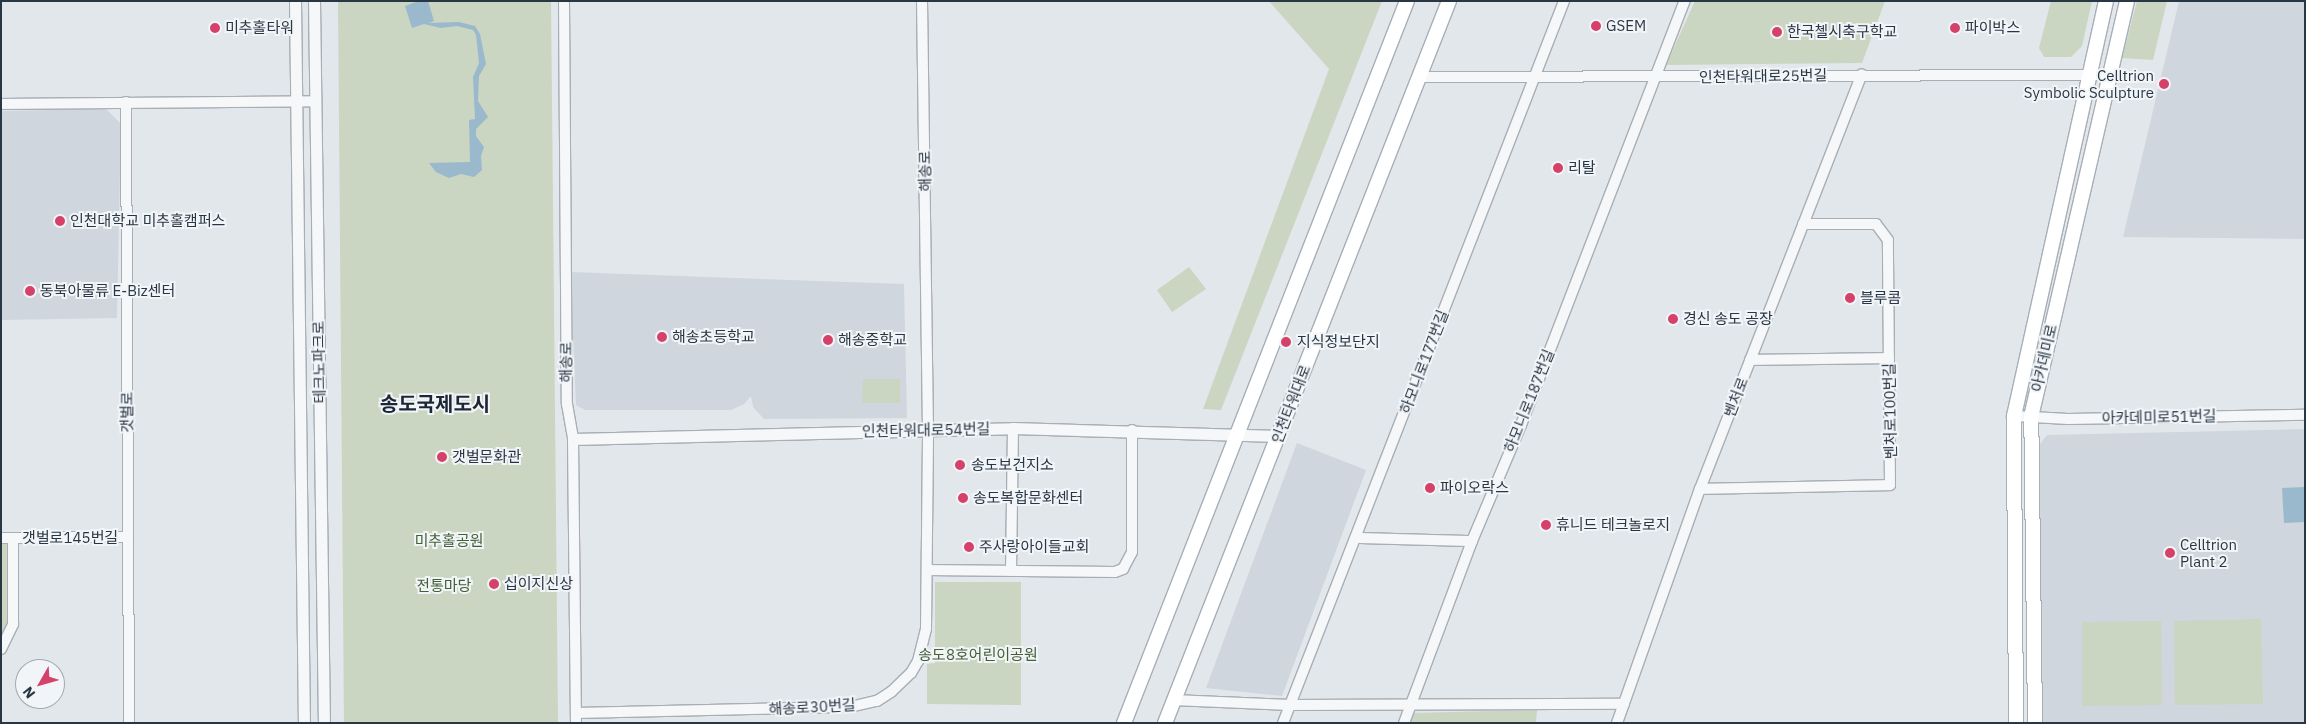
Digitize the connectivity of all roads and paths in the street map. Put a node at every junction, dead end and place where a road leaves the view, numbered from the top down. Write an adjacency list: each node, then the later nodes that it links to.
1 (295, 1): 19 (street, 테크노파크로)
2 (314, 1): 17 (street, 테크노파크로)
3 (564, 1): 32 (street, 해송로)
4 (922, 1): 28 (street, 해송로)
5 (1407, 1): 30 (main road)
6 (1449, 1): 14 (main road, 인천타워대로)
7 (1564, 1): 15 (street, 하모니로177번길)
8 (1685, 1): 16 (street, 하모니로187번길)
9 (2106, 1): 12 (main road, 아카데미로)
10 (2127, 1): 13 (main road, 아카데미로)
11 (1862, 74): 12 (street, 인천타워대로25번길); 16 (street, 인천타워대로25번길); 21 (street, 벤처로)
12 (2089, 74): 13 (street, 인천타워대로25번길); 25 (main road, 아카데미로)
13 (2108, 75): 26 (main road, 아카데미로)
14 (1419, 77): 15 (street, 인천타워대로25번길); 31 (main road, 인천타워대로)
15 (1535, 78): 16 (street, 인천타워대로25번길); 37 (street, 하모니로177번길)
16 (1654, 78): 38 (street, 하모니로187번길)
17 (315, 101): 19 (street); 49 (street, 테크노파크로)
18 (126, 102): 19 (street); 20 (street); 34 (street, 갯벌로)
19 (296, 103): 48 (street, 테크노파크로)
20 (1, 104)
21 (1803, 224): 22 (street, 벤처로100번길); 23 (street, 벤처로)
22 (1889, 358): 23 (street); 33 (street, 벤처로100번길)
23 (1750, 360): 33 (street, 벤처로)
24 (2305, 415): 26 (street, 아카데미로51번길)
25 (2014, 416): 26 (street, 아카데미로51번길); 55 (main road, 아카데미로)
26 (2031, 417): 56 (main road, 아카데미로)
27 (1013, 428): 28 (street, 인천타워대로54번길); 29 (street, 인천타워대로54번길); 40 (street)
28 (928, 430): 32 (street, 인천타워대로54번길); 39 (street, 해송로30번길)
29 (1132, 430): 30 (street, 인천타워대로54번길); 40 (street)
30 (1235, 435): 31 (street, 인천타워대로54번길); 50 (main road)
31 (1279, 436): 42 (main road, 인천타워대로)
32 (573, 439): 46 (street, 해송로)
33 (1700, 489): 43 (street, 벤처로)
34 (128, 537): 36 (street, 갯벌로145번길); 47 (street, 갯벌로)
35 (1, 538): 36 (street, 갯벌로145번길)
36 (13, 538): 41 (street, 갯벌로145번길)
37 (1356, 538): 38 (street); 44 (street, 하모니로177번길)
38 (1472, 541): 45 (street, 하모니로187번길)
39 (927, 570): 40 (street); 46 (street, 해송로30번길)
40 (1011, 571)
41 (1, 649)
42 (1173, 700): 44 (street); 51 (main road, 인천타워대로)
43 (1624, 704): 45 (street); 54 (street, 벤처로)
44 (1290, 705): 45 (street); 52 (street, 하모니로177번길)
45 (1410, 705): 53 (street, 하모니로187번길)
46 (576, 718)
47 (130, 723)
48 (304, 723)
49 (324, 723)
50 (1124, 723)
51 (1165, 723)
52 (1283, 723)
53 (1404, 723)
54 (1617, 723)
55 (2016, 723)
56 (2035, 723)

